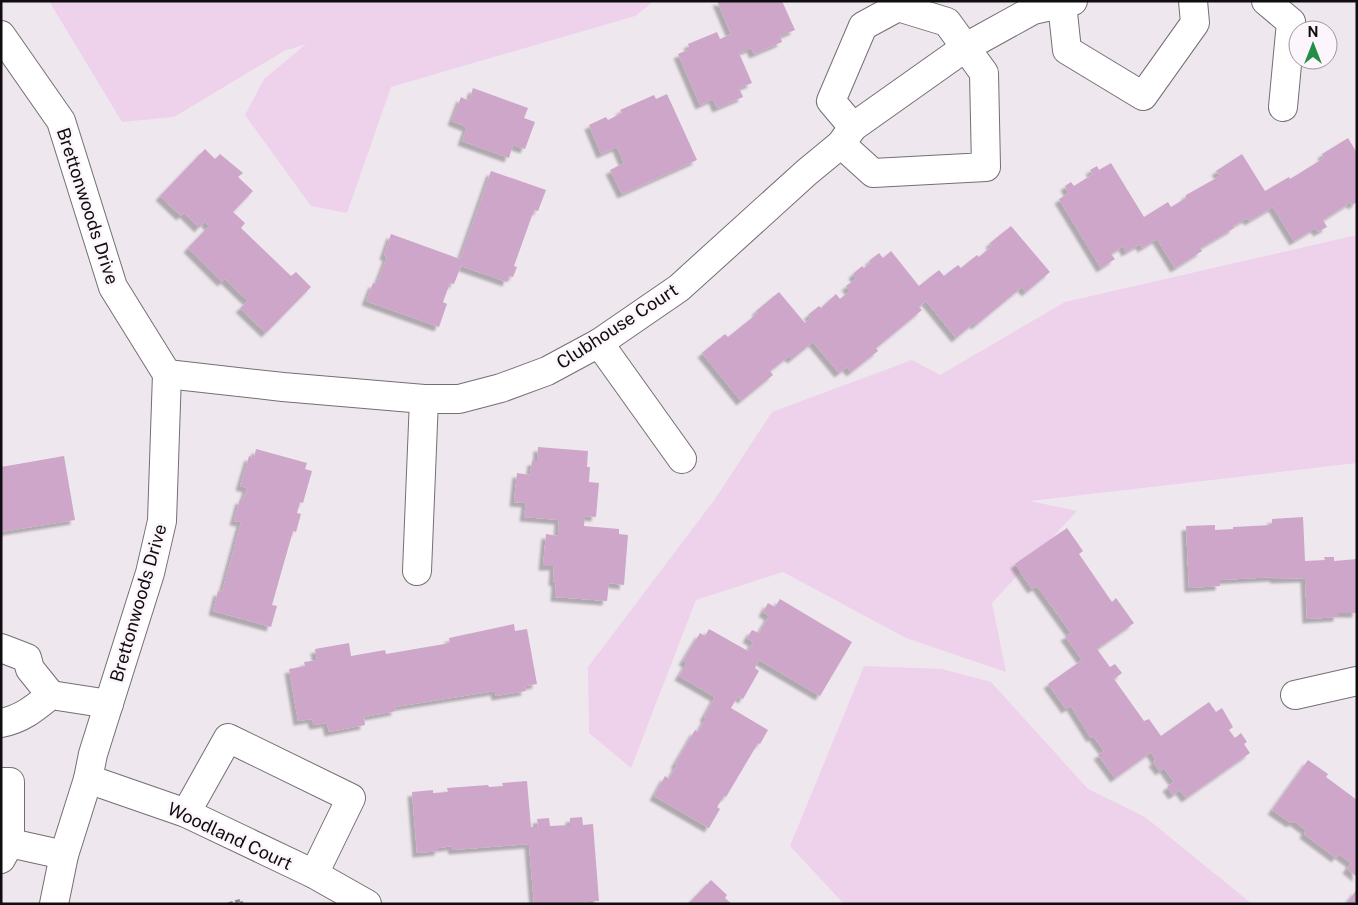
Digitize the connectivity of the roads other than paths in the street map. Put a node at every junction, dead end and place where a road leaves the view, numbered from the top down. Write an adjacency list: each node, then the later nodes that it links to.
1 (1193, 1): 3 (street)
2 (1266, 1): 7 (street)
3 (1068, 3): 4 (street, Clubhouse Court)
4 (1031, 6): 6 (street, Clubhouse Court)
5 (1, 36): 10 (street, Brettonwoods Drive)
6 (966, 47): 8 (street, Clubhouse Court); 8 (street); 8 (street)
7 (1283, 107)
8 (847, 136): 9 (street, Clubhouse Court)
9 (599, 343): 11 (street, Clubhouse Court); 12 (street)
10 (167, 374): 11 (street, Clubhouse Court); 18 (street, Brettonwoods Drive)
11 (424, 399): 13 (street)
12 (682, 459)
13 (417, 571)
14 (1, 648): 16 (street)
15 (1357, 681): 17 (street)
16 (52, 695): 18 (street); 19 (street)
17 (1295, 695)
18 (109, 704): 20 (street, Brettonwoods Drive)
19 (1, 723)
20 (88, 780): 22 (street, Woodland Court); 24 (street, Brettonwoods Drive)
21 (1, 782): 23 (street)
22 (186, 813): 25 (street, Woodland Court); 25 (street)
23 (5, 851): 24 (street)
24 (64, 855): 26 (street, Brettonwoods Drive)
25 (314, 874): 27 (street, Woodland Court)
26 (54, 904)
27 (367, 904)

